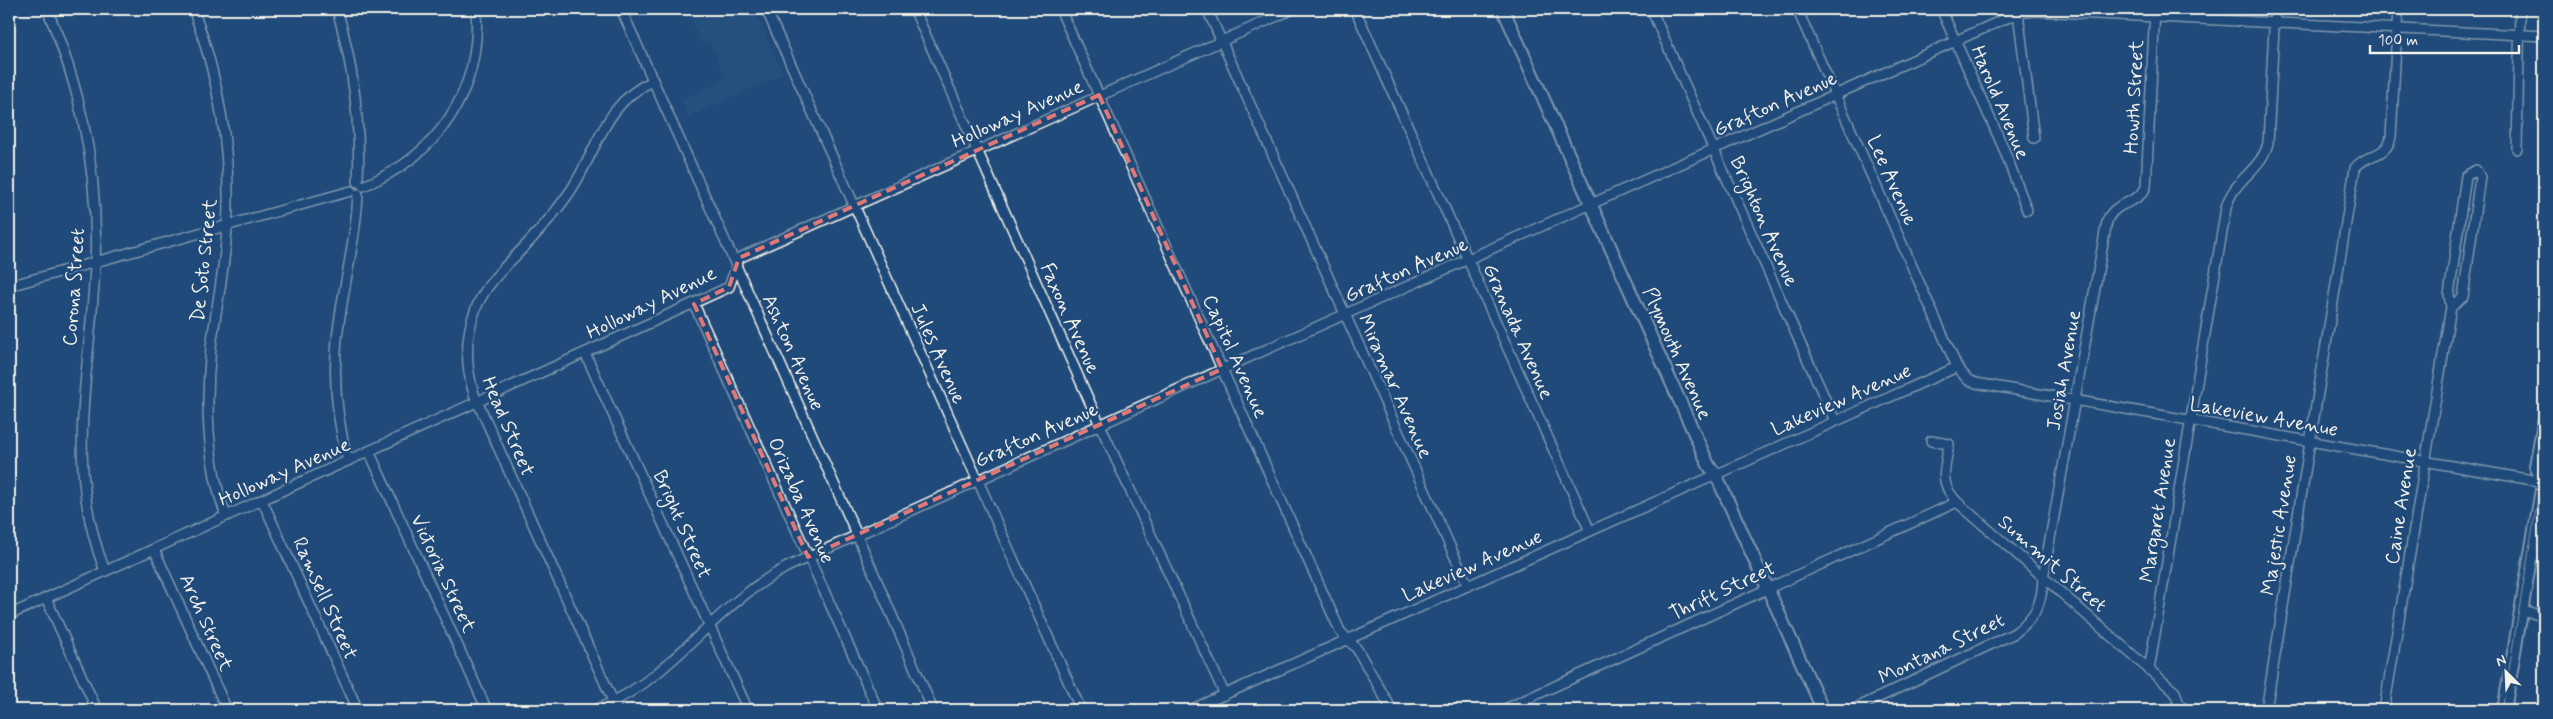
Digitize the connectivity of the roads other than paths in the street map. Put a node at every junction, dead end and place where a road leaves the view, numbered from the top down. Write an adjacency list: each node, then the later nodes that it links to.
1 (47, 9): 42 (street, Corona Street)
2 (193, 9): 40 (street, De Soto Street)
3 (337, 9): 36 (street)
4 (476, 9): 36 (street)
5 (621, 9): 28 (street, Ashton Avenue)
6 (766, 9): 38 (street, Jules Avenue)
7 (914, 9): 33 (street, Faxon Avenue)
8 (1060, 9): 29 (street, Capitol Avenue)
9 (1207, 9): 26 (street, Miramar Avenue)
10 (1294, 9): 26 (street, Holloway Avenue)
11 (1355, 9): 41 (street, Granada Avenue)
12 (1503, 9): 37 (street, Plymouth Avenue)
13 (1650, 9): 34 (street, Brighton Avenue)
14 (1797, 9): 30 (street, Lee Avenue)
15 (1942, 9): 27 (street, Harold Avenue)
16 (2275, 9): 22 (street, Margaret Avenue)
17 (2398, 9): 23 (street)
18 (2520, 9): 24 (street)
19 (2053, 10): 20 (street); 21 (street)
20 (2018, 13): 27 (street, Grafton Avenue); 31 (street)
21 (2154, 13): 22 (street); 35 (street, Howth Street)
22 (2274, 24): 23 (street); 53 (street, Margaret Avenue)
23 (2397, 30): 24 (street); 57 (street, Majestic Avenue)
24 (2521, 35): 25 (street); 32 (street)
25 (2544, 36)
26 (1221, 40): 29 (street, Holloway Avenue); 47 (street, Miramar Avenue)
27 (1956, 41): 30 (street, Grafton Avenue); 39 (street, Harold Avenue)
28 (653, 81): 43 (street, Ashton Avenue); 52 (street, Head Street)
29 (1098, 95): 33 (street, Holloway Avenue); 50 (street, Capitol Avenue)
30 (1836, 95): 34 (street, Grafton Avenue); 49 (street, Lee Avenue)
31 (2034, 138)
32 (2517, 148)
33 (976, 150): 38 (street, Holloway Avenue); 56 (street, Faxon Avenue)
34 (1714, 150): 37 (street, Grafton Avenue); 54 (street, Brighton Avenue)
35 (2146, 187): 51 (street, Josiah Avenue)
36 (358, 188): 40 (street); 60 (street)
37 (1591, 205): 41 (street, Grafton Avenue); 62 (street, Plymouth Avenue)
38 (854, 206): 43 (street, Holloway Avenue); 64 (street, Jules Avenue)
39 (2027, 210)
40 (227, 226): 42 (street); 68 (street, De Soto Street)
41 (1468, 260): 47 (street, Grafton Avenue); 70 (street, Granada Avenue)
42 (95, 262): 44 (street); 74 (street, Corona Street)
43 (736, 266): 45 (street, Holloway Avenue); 71 (street, Ashton Avenue)
44 (9, 286)
45 (694, 304): 48 (street, Holloway Avenue); 73 (street, Orizaba Avenue)
46 (2452, 307): 46 (street, Caine Avenue); 61 (street, Caine Avenue)
47 (1345, 315): 50 (street, Grafton Avenue); 76 (street, Miramar Avenue)
48 (585, 353): 52 (street, Holloway Avenue); 83 (street, Bright Street)
49 (1957, 366): 51 (street, Lakeview Avenue); 54 (street, Lakeview Avenue)
50 (1222, 370): 56 (street, Grafton Avenue); 84 (street, Capitol Avenue)
51 (2075, 400): 53 (street, Lakeview Avenue); 75 (street, Josiah Avenue)
52 (477, 402): 59 (street, Holloway Avenue); 87 (street, Head Street)
53 (2189, 420): 57 (street, Lakeview Avenue); 85 (street, Margaret Avenue)
54 (1835, 421): 62 (street, Lakeview Avenue)
55 (2544, 423): 65 (main road)
56 (1100, 425): 64 (street, Grafton Avenue); 86 (street, Faxon Avenue)
57 (2309, 441): 61 (street, Lakeview Avenue); 104 (street, Majestic Avenue)
58 (1931, 442): 67 (street, Summit Street)
59 (369, 451): 60 (street, Holloway Avenue); 92 (street, Victoria Street)
60 (348, 461): 66 (street, Holloway Avenue)
61 (2425, 461): 65 (street, Lakeview Avenue); 105 (street, Caine Avenue)
62 (1716, 474): 70 (street, Lakeview Avenue); 78 (street, Plymouth Avenue)
63 (2544, 478): 65 (main road)
64 (977, 480): 71 (street, Grafton Avenue); 97 (street, Jules Avenue)
65 (2544, 482): 77 (main road)
66 (262, 500): 68 (street, Holloway Avenue); 91 (street, Ramsell Street)
67 (1957, 502): 75 (street, Summit Street); 78 (street, Thrift Street)
68 (226, 516): 72 (street, Holloway Avenue)
69 (2544, 530): 77 (main road)
70 (1590, 531): 76 (street, Lakeview Avenue)
71 (857, 535): 73 (street, Grafton Avenue); 96 (street, Ashton Avenue)
72 (154, 549): 74 (street, Holloway Avenue); 90 (street, Arch Street)
73 (808, 557): 83 (street, Grafton Avenue); 95 (street, Orizaba Avenue)
74 (104, 572): 79 (street, Holloway Avenue)
75 (2044, 578): 85 (street, Summit Street); 102 (street, Montana Street)
76 (1468, 586): 84 (street, Lakeview Avenue)
77 (2525, 586): 80 (main road)
78 (1768, 589): 100 (street, Thrift Street); 101 (street, Plymouth Avenue)
79 (46, 598): 81 (street, Holloway Avenue); 89 (street)
80 (2521, 609): 82 (street); 106 (main road)
81 (9, 615)
82 (2544, 617)
83 (709, 624): 87 (street, Grafton Avenue); 94 (street, Bright Street)
84 (1347, 640): 86 (street, Lakeview Avenue); 99 (street, Capitol Avenue)
85 (2149, 670): 88 (street, Summit Street)
86 (1224, 695): 98 (street, Lakeview Avenue)
87 (616, 706): 93 (street, Grafton Avenue)
88 (2181, 708): 103 (street)
89 (98, 710)
90 (227, 710)
91 (358, 710)
92 (487, 710)
93 (596, 710)
94 (748, 710)
95 (878, 710)
96 (933, 710)
97 (1081, 710)
98 (1190, 710)
99 (1392, 710)
100 (1503, 710)
101 (1823, 710)
102 (1852, 710)
103 (2167, 710)
104 (2266, 710)
105 (2384, 710)
106 (2504, 710)

